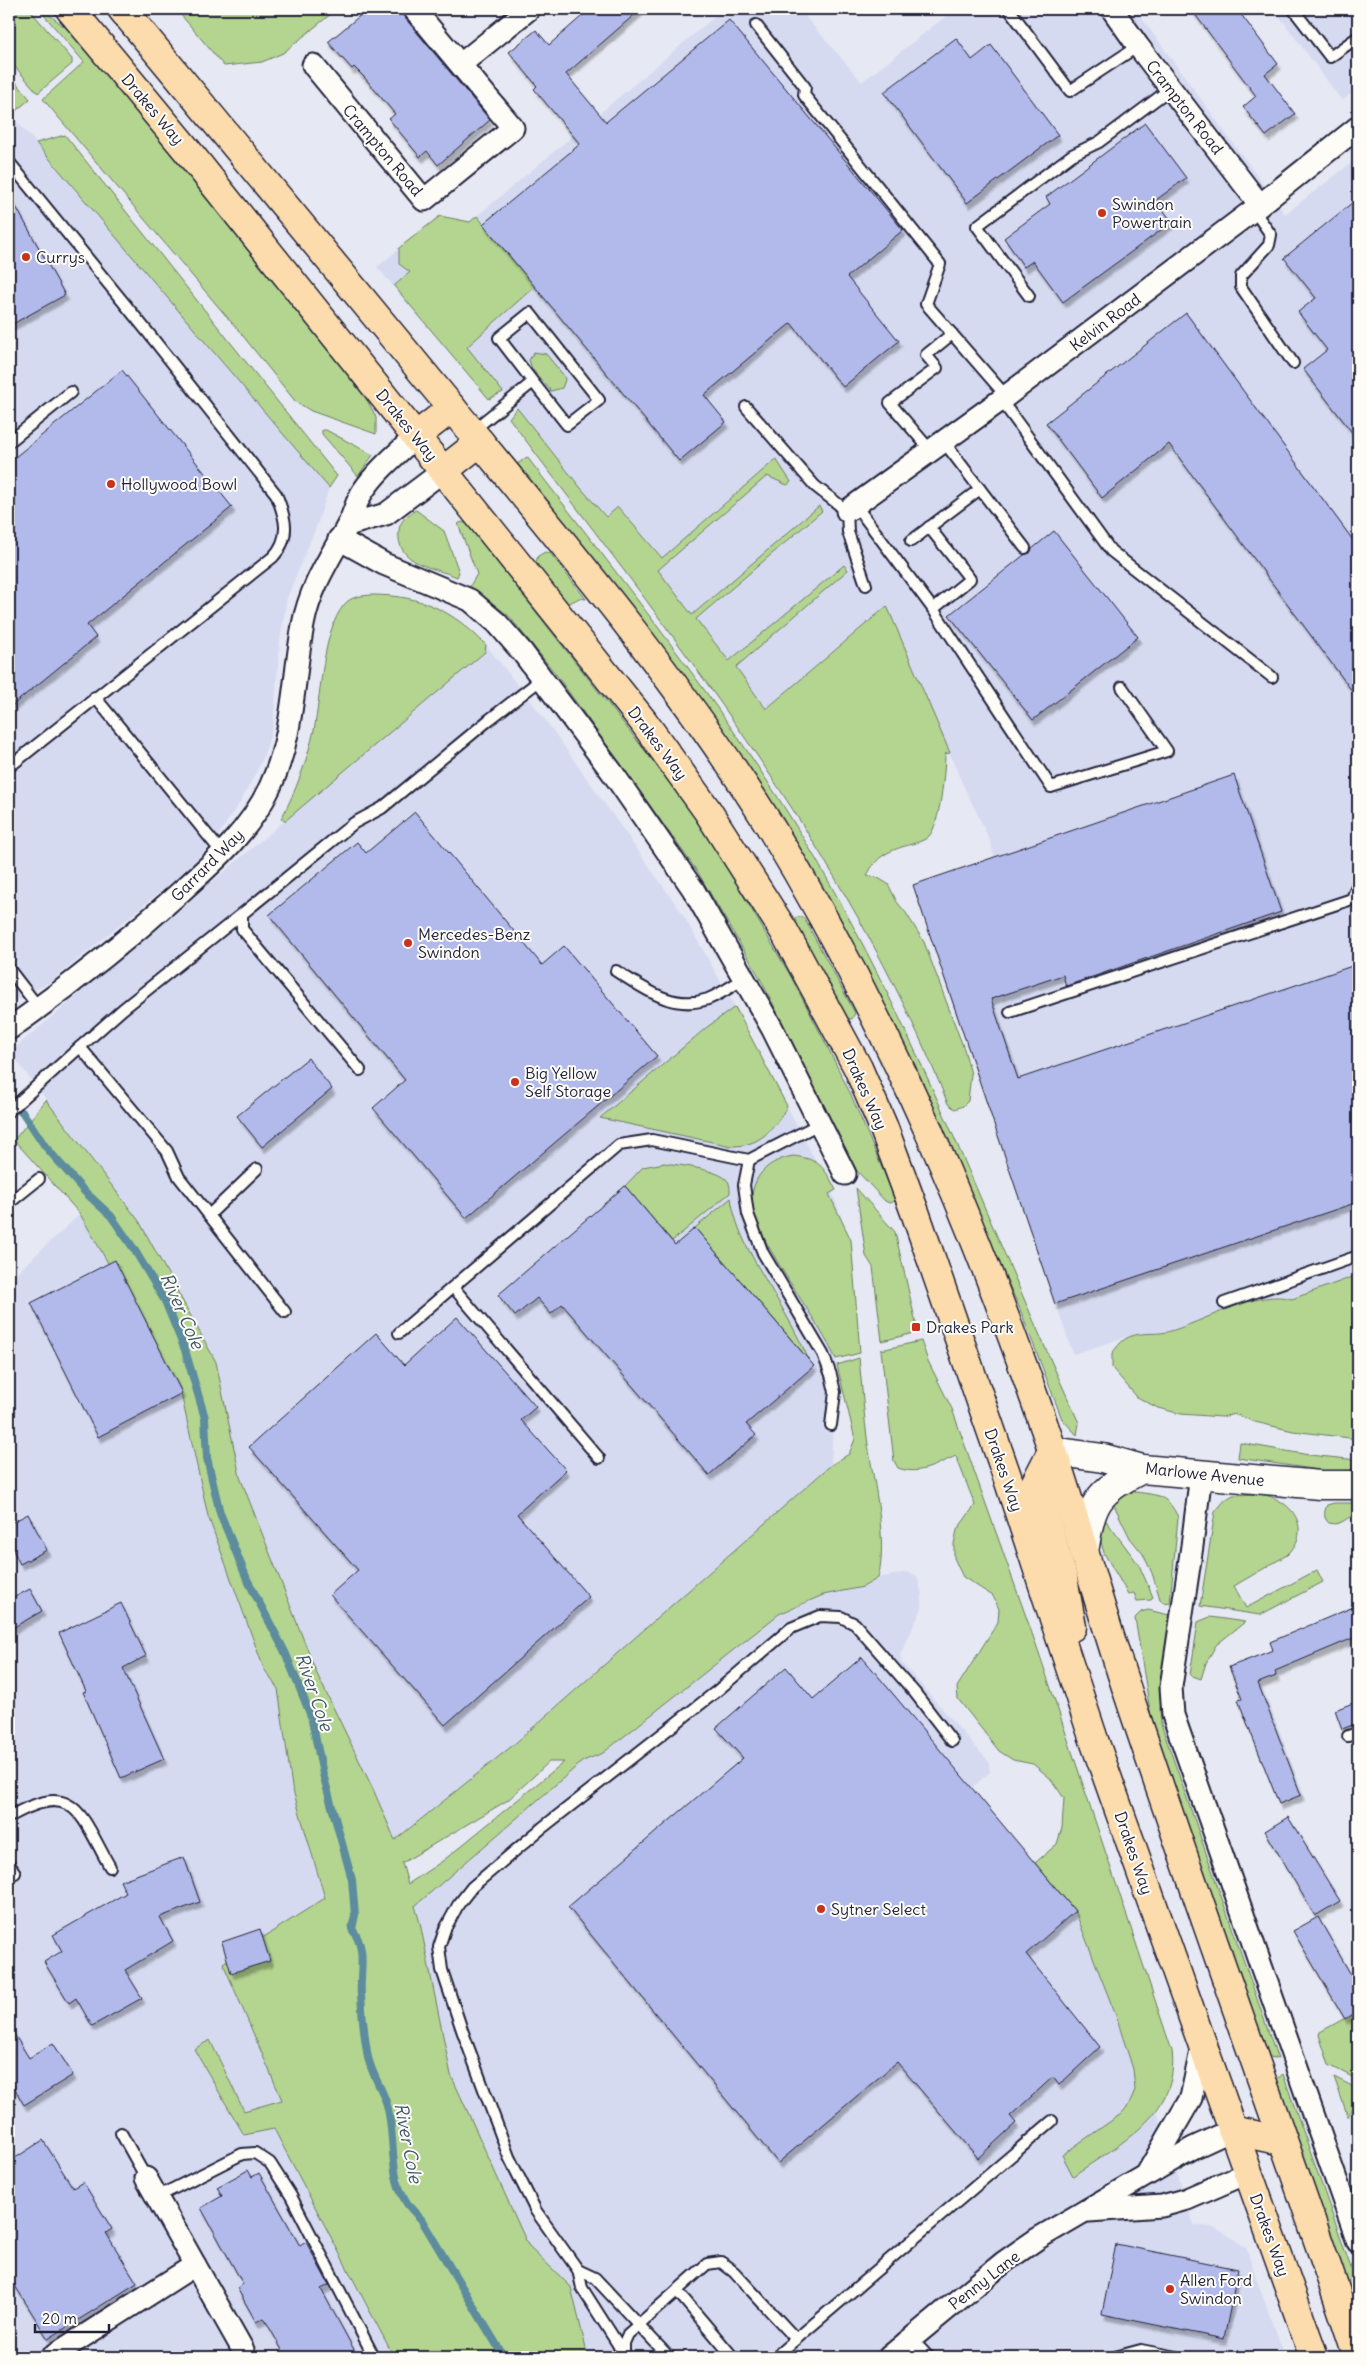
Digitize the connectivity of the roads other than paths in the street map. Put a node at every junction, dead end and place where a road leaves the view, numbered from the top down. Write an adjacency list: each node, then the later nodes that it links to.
1 (70, 9): 25 (main road, Drakes Way)
2 (122, 9): 24 (main road)
3 (414, 9): 11 (street, Crampton Road)
4 (529, 9): 11 (street)
5 (1009, 9): 10 (lane)
6 (1112, 9): 10 (street, Crampton Road)
7 (1293, 9): 9 (lane)
8 (756, 26): 18 (lane)
9 (1358, 37)
10 (1138, 46): 13 (street, Crampton Road)
11 (461, 64): 12 (street, Crampton Road)
12 (313, 65)
13 (1170, 89): 16 (street, Crampton Road); 17 (lane)
14 (1358, 127): 16 (street, Kelvin Road)
15 (9, 162): 41 (lane)
16 (1256, 207): 19 (lane); 22 (street, Kelvin Road)
17 (1028, 296)
18 (952, 334): 22 (lane); 28 (lane)
19 (1294, 363)
20 (533, 382): 20 (lane); 26 (lane)
21 (71, 392): 27 (lane)
22 (1003, 398): 28 (street, Kelvin Road); 38 (lane)
23 (746, 407): 31 (lane)
24 (452, 408): 25 (main road); 26 (main road)
25 (416, 436): 29 (main road, Drakes Way); 33 (street, Garrard Way)
26 (476, 437): 29 (main road); 68 (main road)
27 (9, 442)
28 (938, 446): 30 (lane); 31 (street, Kelvin Road)
29 (444, 471): 33 (street); 74 (main road, Drakes Way)
30 (980, 489): 32 (lane); 35 (lane)
31 (852, 508): 36 (lane); 37 (lane)
32 (929, 527): 34 (lane); 37 (lane)
33 (343, 532): 39 (street); 43 (street, Garrard Way)
34 (911, 541)
35 (1025, 548)
36 (866, 585)
37 (933, 609): 40 (lane)
38 (1272, 676)
39 (543, 678): 45 (lane); 48 (street)
40 (1122, 687)
41 (96, 697): 42 (lane); 43 (lane)
42 (9, 767)
43 (223, 854): 49 (street, Garrard Way)
44 (1358, 883): 50 (lane)
45 (242, 914): 52 (lane); 53 (lane)
46 (9, 969): 49 (lane)
47 (616, 971): 48 (lane)
48 (745, 978): 55 (street)
49 (39, 1008): 51 (street, Garrard Way)
50 (1010, 1012)
51 (9, 1029)
52 (80, 1047): 54 (lane); 61 (lane)
53 (360, 1070)
54 (9, 1111)
55 (819, 1124): 56 (lane); 58 (street)
56 (749, 1160): 63 (lane); 67 (lane)
57 (257, 1169): 61 (lane)
58 (844, 1174)
59 (39, 1179): 60 (lane)
60 (9, 1203)
61 (209, 1214): 65 (lane)
62 (1358, 1256): 64 (lane)
63 (452, 1287): 66 (lane); 69 (lane)
64 (1224, 1303)
65 (285, 1312)
66 (399, 1333)
67 (831, 1425)
68 (1052, 1451): 70 (street, Marlowe Avenue); 73 (main road); 74 (main road)
69 (599, 1458)
70 (1142, 1469): 71 (street, Marlowe Avenue); 73 (street)
71 (1200, 1474): 72 (street, Marlowe Avenue); 90 (street)
72 (1358, 1485)
73 (1084, 1552): 84 (main road)
74 (1077, 1685): 80 (main road, Drakes Way)
75 (952, 1741): 92 (lane)
76 (9, 1817): 78 (lane)
77 (9, 1864): 79 (lane)
78 (110, 1867)
79 (15, 1873)
80 (1202, 2046): 82 (main road, Drakes Way); 86 (street, Penny Lane)
81 (1052, 2121): 95 (lane)
82 (1232, 2130): 84 (main road); 85 (main road, Drakes Way); 86 (street, Penny Lane)
83 (121, 2133): 87 (lane)
84 (1282, 2141): 85 (main road); 108 (main road)
85 (1247, 2172): 89 (street, Penny Lane); 107 (main road, Drakes Way)
86 (1147, 2174): 89 (street, Penny Lane)
87 (146, 2178): 88 (street)
88 (157, 2197): 91 (street); 100 (lane)
89 (1086, 2211): 96 (street, Penny Lane)
90 (1358, 2242)
91 (195, 2266): 97 (street); 99 (street)
92 (578, 2270): 94 (lane); 98 (lane)
93 (677, 2291): 94 (lane); 95 (lane); 102 (lane)
94 (639, 2324): 98 (lane); 101 (lane)
95 (796, 2339): 103 (lane)
96 (914, 2350): 104 (street, Penny Lane)
97 (245, 2354)
98 (625, 2355)
99 (51, 2357)
100 (374, 2357)
101 (669, 2357)
102 (733, 2357)
103 (775, 2357)
104 (889, 2357)
105 (1116, 2357): 106 (lane)
106 (1176, 2357)
107 (1314, 2357)
108 (1358, 2357)

